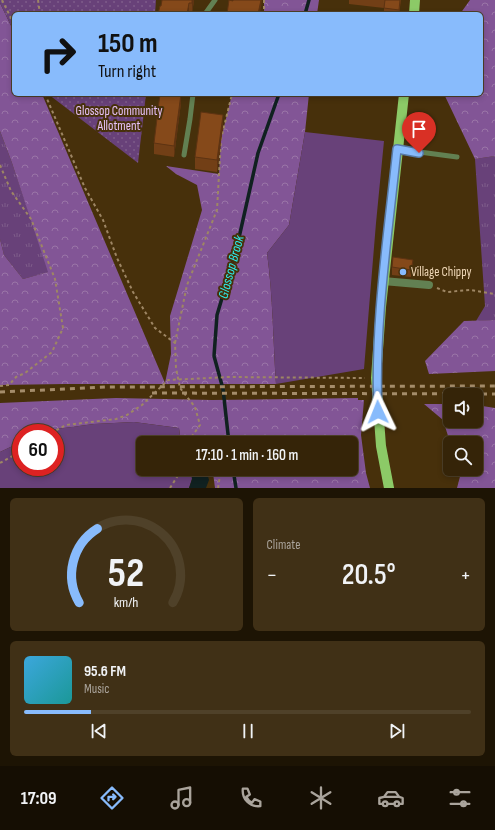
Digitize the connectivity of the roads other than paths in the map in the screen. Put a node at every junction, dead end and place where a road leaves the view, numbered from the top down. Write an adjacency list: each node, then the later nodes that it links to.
1 (216, 0): 3 (lane)
2 (415, 0): 4 (main road)
3 (207, 12)
4 (414, 12)
5 (192, 96): 8 (lane)
6 (404, 96): 7 (main road)
7 (397, 149): 9 (lane); 10 (main road)
8 (184, 154)
9 (457, 157)
10 (384, 280): 11 (street); 12 (main road)
11 (429, 285)
12 (389, 488)

